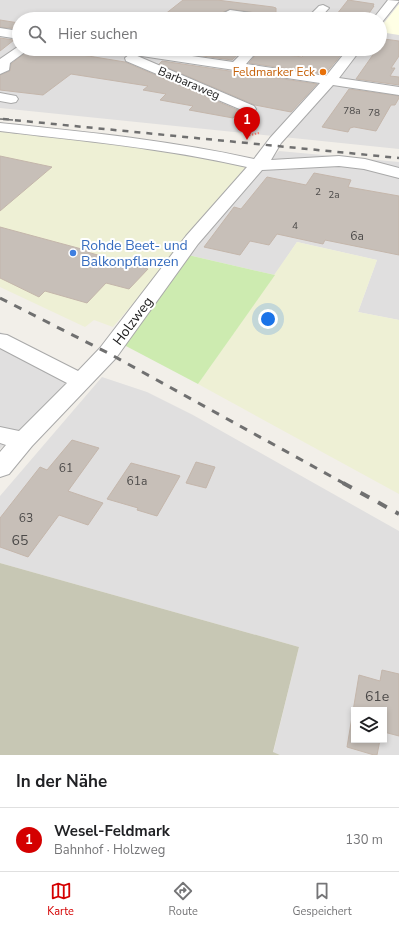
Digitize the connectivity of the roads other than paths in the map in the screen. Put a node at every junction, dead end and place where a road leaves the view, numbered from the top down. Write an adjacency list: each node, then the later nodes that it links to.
1 (394, 0): 4 (street)
2 (323, 8): 3 (street)
3 (319, 12)
4 (385, 12)
5 (399, 14): 6 (street)
6 (387, 15)
7 (0, 32): 8 (street)
8 (12, 34)
9 (13, 56): 15 (street)
10 (126, 56): 18 (street, Barbaraweg)
11 (168, 56): 14 (street)
12 (246, 56): 14 (street)
13 (349, 56): 16 (street, Holzweg)
14 (237, 66): 16 (street)
15 (0, 70)
16 (330, 80): 17 (street); 20 (street, Holzweg)
17 (399, 92)
18 (249, 109)
19 (0, 127): 20 (street)
20 (257, 165): 21 (street); 23 (street, Holzweg)
21 (399, 173)
22 (0, 340): 23 (street)
23 (81, 381): 25 (street, Holzweg)
24 (0, 435): 25 (street)
25 (24, 440): 26 (street, Holzweg)
26 (0, 468)

